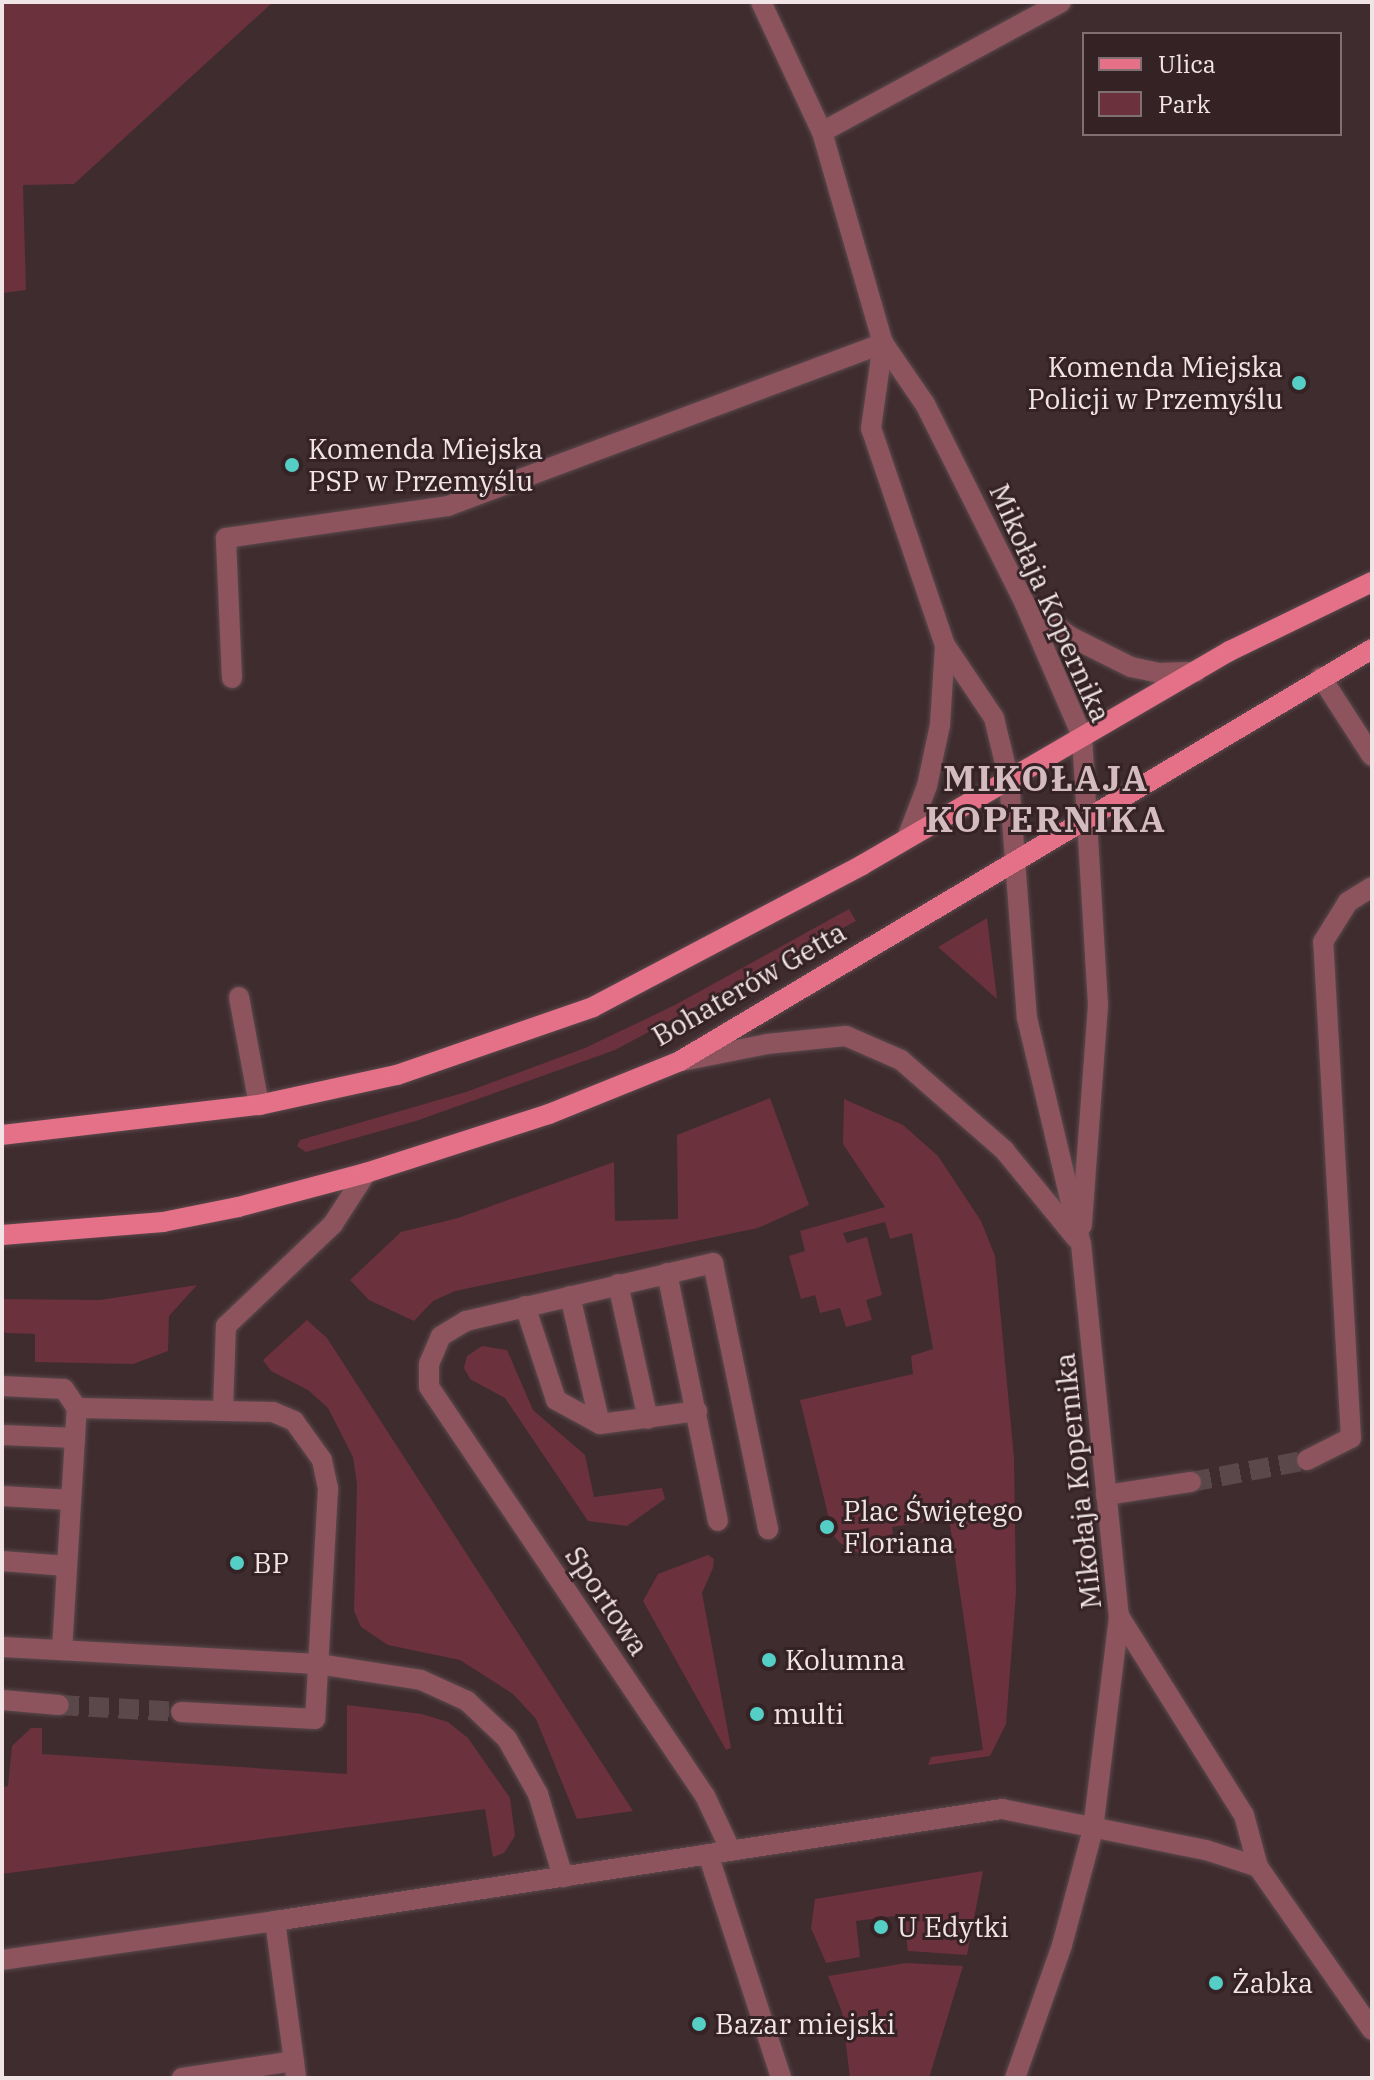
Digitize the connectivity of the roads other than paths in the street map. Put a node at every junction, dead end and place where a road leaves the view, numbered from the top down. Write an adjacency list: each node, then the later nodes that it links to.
1 (761, 2): 3 (street, Mikołaja Kopernika)
2 (1061, 2): 3 (street)
3 (822, 132): 4 (street, Mikołaja Kopernika)
4 (883, 343): 6 (street, Mikołaja Kopernika); 7 (street, Mikołaja Kopernika); 11 (street)
5 (1372, 582): 9 (main road, Bohaterów Getta)
6 (1025, 604): 9 (street); 12 (street, Mikołaja Kopernika)
7 (945, 645): 14 (street, Mikołaja Kopernika); 16 (street, Mikołaja Kopernika)
8 (1372, 649): 10 (main road, Bohaterów Getta)
9 (1196, 672): 12 (main road, Bohaterów Getta)
10 (1321, 677): 13 (street); 15 (main road, Bohaterów Getta)
11 (232, 678)
12 (1082, 736): 14 (main road, Bohaterów Getta); 15 (street, Mikołaja Kopernika)
13 (1372, 756)
14 (1009, 780): 16 (main road, Bohaterów Getta); 17 (street, Mikołaja Kopernika)
15 (1090, 818): 17 (main road, Bohaterów Getta); 25 (street, Mikołaja Kopernika)
16 (907, 838): 21 (main road, Bohaterów Getta)
17 (1015, 857): 20 (main road, Bohaterów Getta); 25 (street, Mikołaja Kopernika)
18 (1372, 887): 38 (street)
19 (239, 997): 21 (street)
20 (680, 1061): 23 (main road, Bohaterów Getta); 25 (street)
21 (259, 1105): 22 (main road, Bohaterów Getta)
22 (2, 1135)
23 (366, 1173): 24 (main road, Bohaterów Getta); 32 (street)
24 (2, 1235)
25 (1081, 1244): 40 (street, Mikołaja Kopernika)
26 (667, 1273): 27 (street); 33 (street); 44 (street)
27 (618, 1284): 28 (street); 34 (street)
28 (570, 1296): 29 (street); 35 (street)
29 (525, 1306): 35 (street); 55 (street, Sportowa)
30 (2, 1386): 31 (street)
31 (77, 1408): 32 (street); 37 (street)
32 (223, 1410): 50 (street)
33 (697, 1411): 34 (street); 43 (street)
34 (648, 1419): 35 (street)
35 (600, 1424)
36 (2, 1435): 37 (street)
37 (75, 1438): 42 (street)
38 (1307, 1460)
39 (1191, 1482): 40 (street)
40 (1106, 1495): 47 (street, Mikołaja Kopernika)
41 (2, 1496): 42 (street)
42 (71, 1500): 46 (street)
43 (718, 1521)
44 (768, 1529)
45 (2, 1561): 46 (street)
46 (67, 1566): 49 (street)
47 (1119, 1616): 54 (street); 57 (street, Mikołaja Kopernika)
48 (2, 1647): 49 (street)
49 (62, 1650): 50 (street)
50 (318, 1664): 53 (street); 58 (street)
51 (2, 1700): 52 (street)
52 (59, 1705)
53 (181, 1712)
54 (1093, 1829): 55 (street); 57 (street); 65 (street)
55 (731, 1851): 56 (street)
56 (708, 1854): 58 (street); 64 (street)
57 (1258, 1867): 61 (street, Mikołaja Kopernika)
58 (563, 1877): 59 (street)
59 (275, 1921): 60 (street); 62 (street)
60 (2, 1960)
61 (1372, 2030)
62 (295, 2070): 63 (street)
63 (182, 2078)
64 (781, 2078)
65 (1015, 2078)

